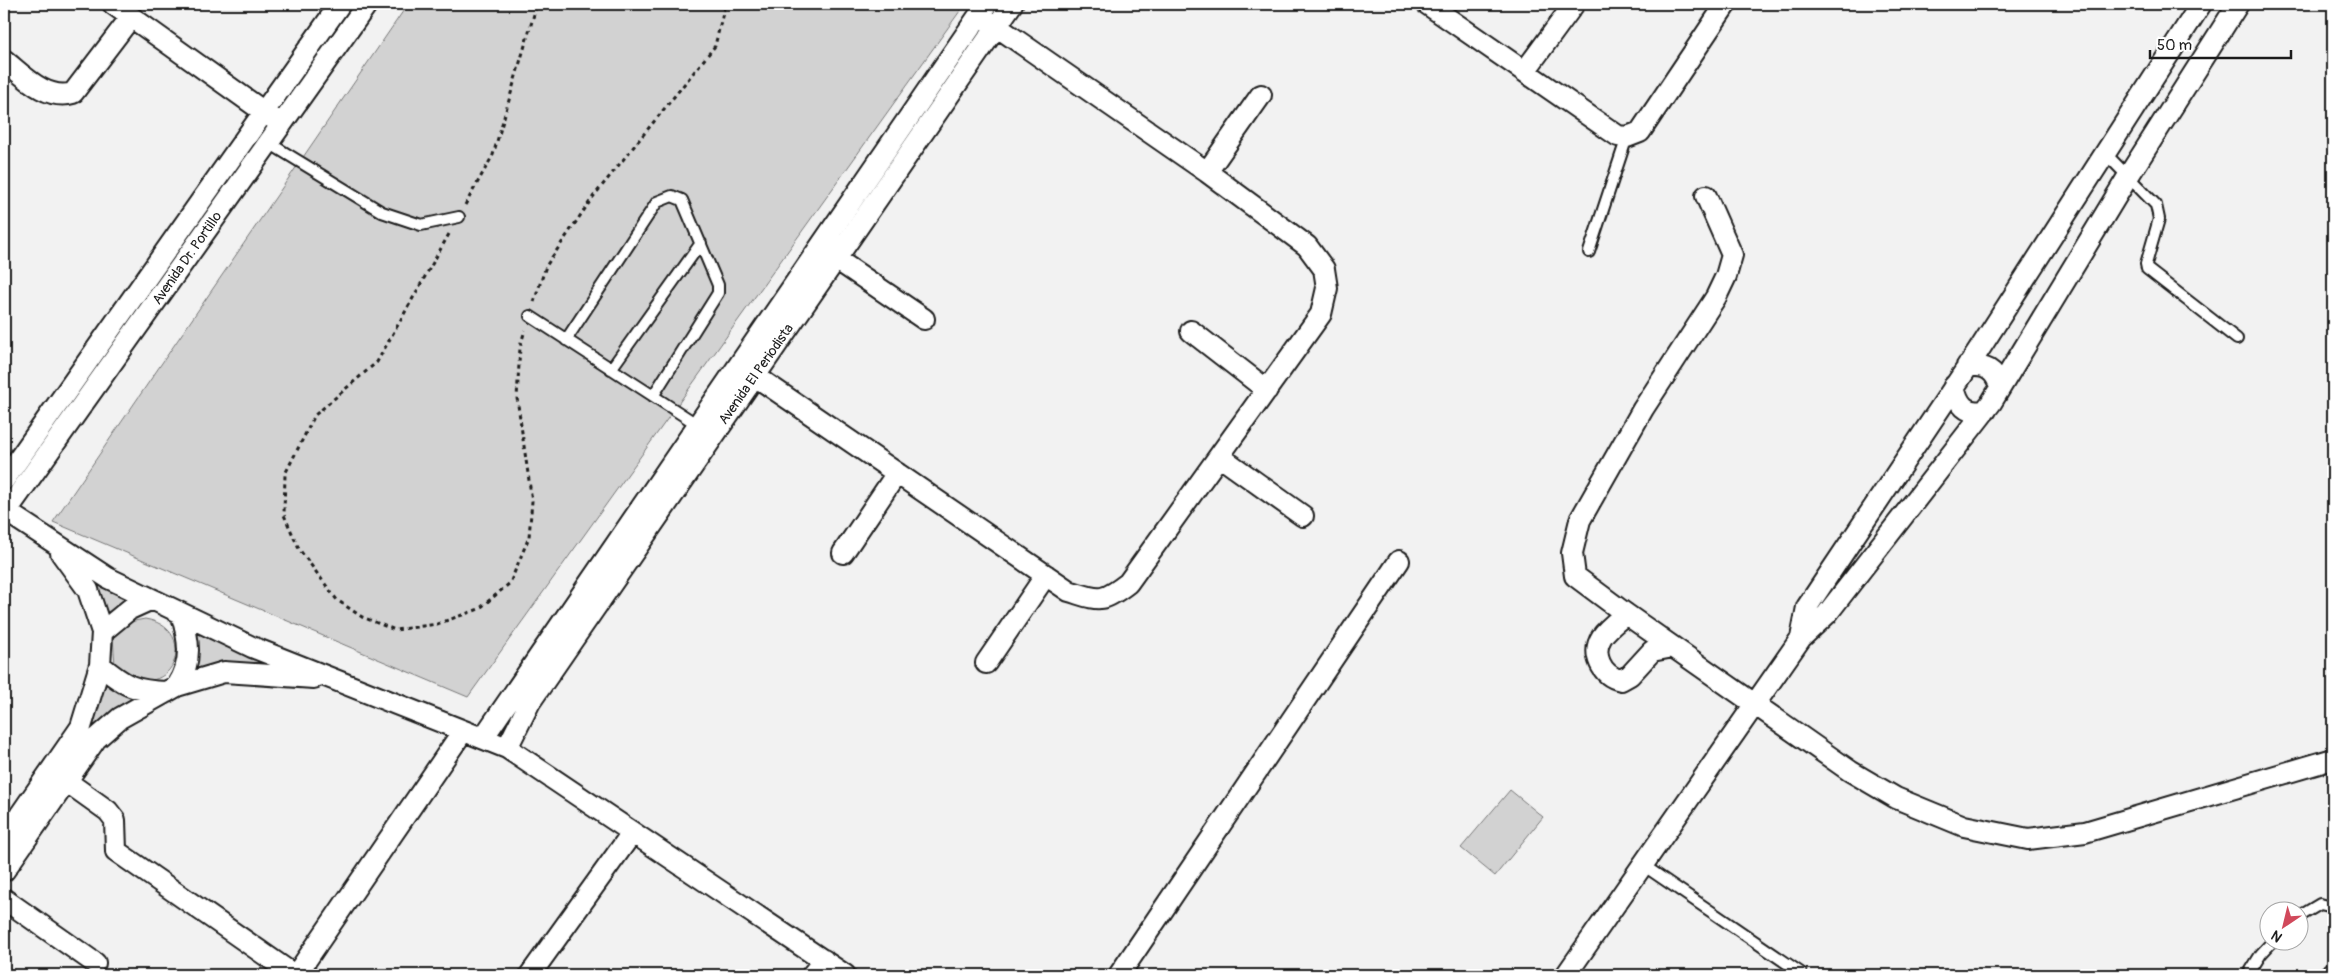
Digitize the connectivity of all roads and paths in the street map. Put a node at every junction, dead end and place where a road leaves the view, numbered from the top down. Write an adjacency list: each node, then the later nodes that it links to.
1 (113, 4): 13 (street)
2 (340, 4): 18 (street, Avenida Dr. Portillo)
3 (367, 4): 19 (street, Avenida Dr. Portillo)
4 (537, 4): 26 (path)
5 (725, 4): 30 (path)
6 (1012, 4): 14 (street, Avenida El Periodista)
7 (1427, 4): 16 (street)
8 (1574, 4): 16 (street)
9 (1726, 4): 20 (street)
10 (2201, 4): 22 (street)
11 (2238, 4): 24 (street)
12 (984, 9): 14 (street); 37 (street)
13 (131, 17): 15 (street); 18 (street)
14 (996, 26): 23 (street); 29 (street, Avenida El Periodista)
15 (4, 60)
16 (1525, 71): 20 (street)
17 (1261, 95): 23 (street)
18 (264, 111): 19 (street); 46 (street, Avenida Dr. Portillo)
19 (282, 124): 21 (street, Avenida Dr. Portillo)
20 (1627, 137): 28 (lane)
21 (269, 142): 26 (lane); 47 (street, Avenida Dr. Portillo)
22 (2104, 152): 24 (lane); 35 (street)
23 (1207, 172): 40 (street)
24 (2129, 175): 33 (lane); 39 (street)
25 (1706, 196): 55 (street)
26 (459, 217): 30 (path)
27 (701, 243): 34 (lane); 36 (lane); 41 (lane)
28 (1589, 252)
29 (836, 259): 31 (street); 37 (street, Avenida El Periodista)
30 (530, 316): 34 (lane)
31 (924, 318)
32 (1191, 331): 40 (street)
33 (2237, 339)
34 (566, 340): 36 (lane)
35 (1967, 366): 38 (street); 39 (street)
36 (611, 369): 41 (lane)
37 (747, 370): 43 (street); 45 (street); 66 (street, Avenida El Periodista)
38 (1954, 386): 42 (street); 57 (street)
39 (2000, 387): 42 (street)
40 (1267, 390): 44 (street)
41 (653, 396): 43 (lane)
42 (1986, 410): 57 (street)
43 (698, 425): 65 (street)
44 (1219, 456): 48 (street); 52 (street)
45 (898, 473): 50 (street); 52 (street)
46 (4, 480)
47 (5, 511): 49 (street)
48 (1303, 516)
49 (54, 543): 53 (street); 56 (street)
50 (843, 553)
51 (1399, 561): 84 (street)
52 (1046, 575): 59 (street)
53 (152, 599): 54 (street); 56 (street)
54 (181, 613): 61 (street); 62 (street)
55 (1626, 614): 58 (street); 58 (street)
56 (102, 632): 60 (street)
57 (1801, 638): 63 (street)
58 (1673, 647): 63 (street)
59 (986, 663)
60 (100, 665): 62 (street); 70 (street)
61 (332, 679): 62 (street); 64 (street)
62 (172, 689): 68 (street)
63 (1755, 705): 67 (street); 71 (street)
64 (463, 731): 65 (street); 81 (street)
65 (482, 738): 66 (street)
66 (507, 748): 69 (street)
67 (2333, 760)
68 (66, 781): 72 (street); 81 (street)
69 (632, 833): 78 (street); 82 (street)
70 (4, 838)
71 (1644, 865): 79 (lane); 85 (street)
72 (4, 871)
73 (4, 899): 77 (street)
74 (2333, 907): 75 (lane)
75 (2310, 910)
76 (2265, 952): 86 (lane)
77 (96, 963)
78 (818, 967): 83 (street)
79 (1801, 973)
80 (2333, 973): 87 (street)
81 (295, 975)
82 (530, 975)
83 (845, 975)
84 (1119, 975)
85 (1566, 975)
86 (2248, 975)
87 (2330, 975)

